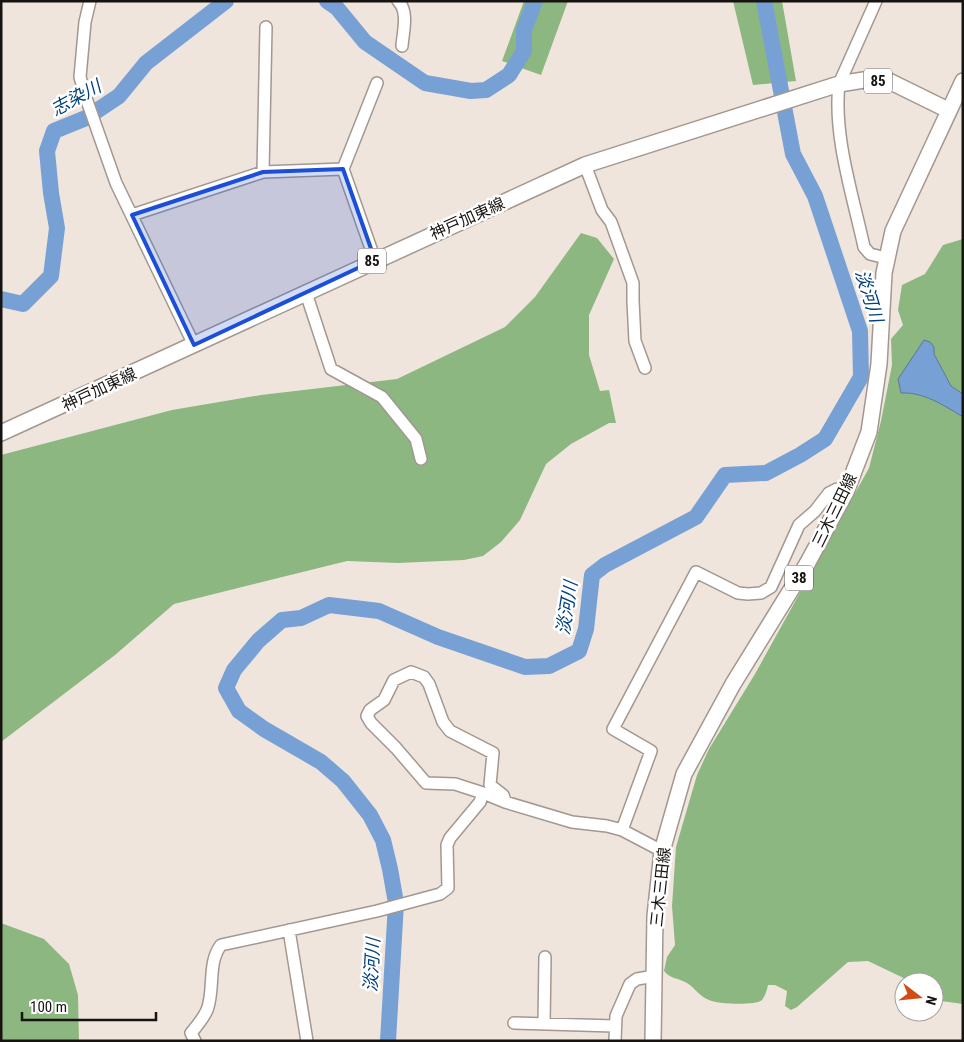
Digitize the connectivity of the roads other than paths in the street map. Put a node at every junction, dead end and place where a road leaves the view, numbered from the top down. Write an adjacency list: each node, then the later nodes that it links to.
1 (90, 1): 13 (street)
2 (398, 1): 5 (street)
3 (876, 1): 8 (street)
4 (266, 27): 12 (street)
5 (402, 46)
6 (963, 81): 9 (main road, 三木三田線 / 38)
7 (377, 83): 11 (street)
8 (838, 84): 9 (main road, 神戸加東線 / 85); 10 (main road, 神戸加東線 / 85); 14 (street)
9 (948, 110): 14 (main road, 三木三田線 / 38)
10 (585, 165): 15 (main road, 神戸加東線 / 85); 18 (street)
11 (343, 169): 12 (street); 15 (street)
12 (263, 172): 13 (street)
13 (132, 215): 17 (street)
14 (886, 258): 21 (main road, 三木三田線 / 38)
15 (375, 260): 16 (main road, 神戸加東線 / 85)
16 (306, 293): 17 (main road, 神戸加東線 / 85); 20 (street)
17 (194, 345): 19 (main road, 神戸加東線 / 85)
18 (645, 368)
19 (1, 433)
20 (421, 459)
21 (846, 492): 24 (street); 25 (main road, 三木三田線 / 38)
22 (483, 793): 23 (street); 23 (street); 26 (street)
23 (505, 802): 24 (street)
24 (622, 830): 25 (street)
25 (662, 851): 28 (main road, 三木三田線 / 38)
26 (289, 930): 32 (street); 33 (street)
27 (545, 957): 30 (street)
28 (654, 976): 31 (street); 35 (main road, 三木三田線 / 38)
29 (514, 1023): 30 (street)
30 (544, 1024): 31 (street)
31 (614, 1026): 34 (street)
32 (195, 1041)
33 (307, 1041)
34 (615, 1041)
35 (653, 1041)

